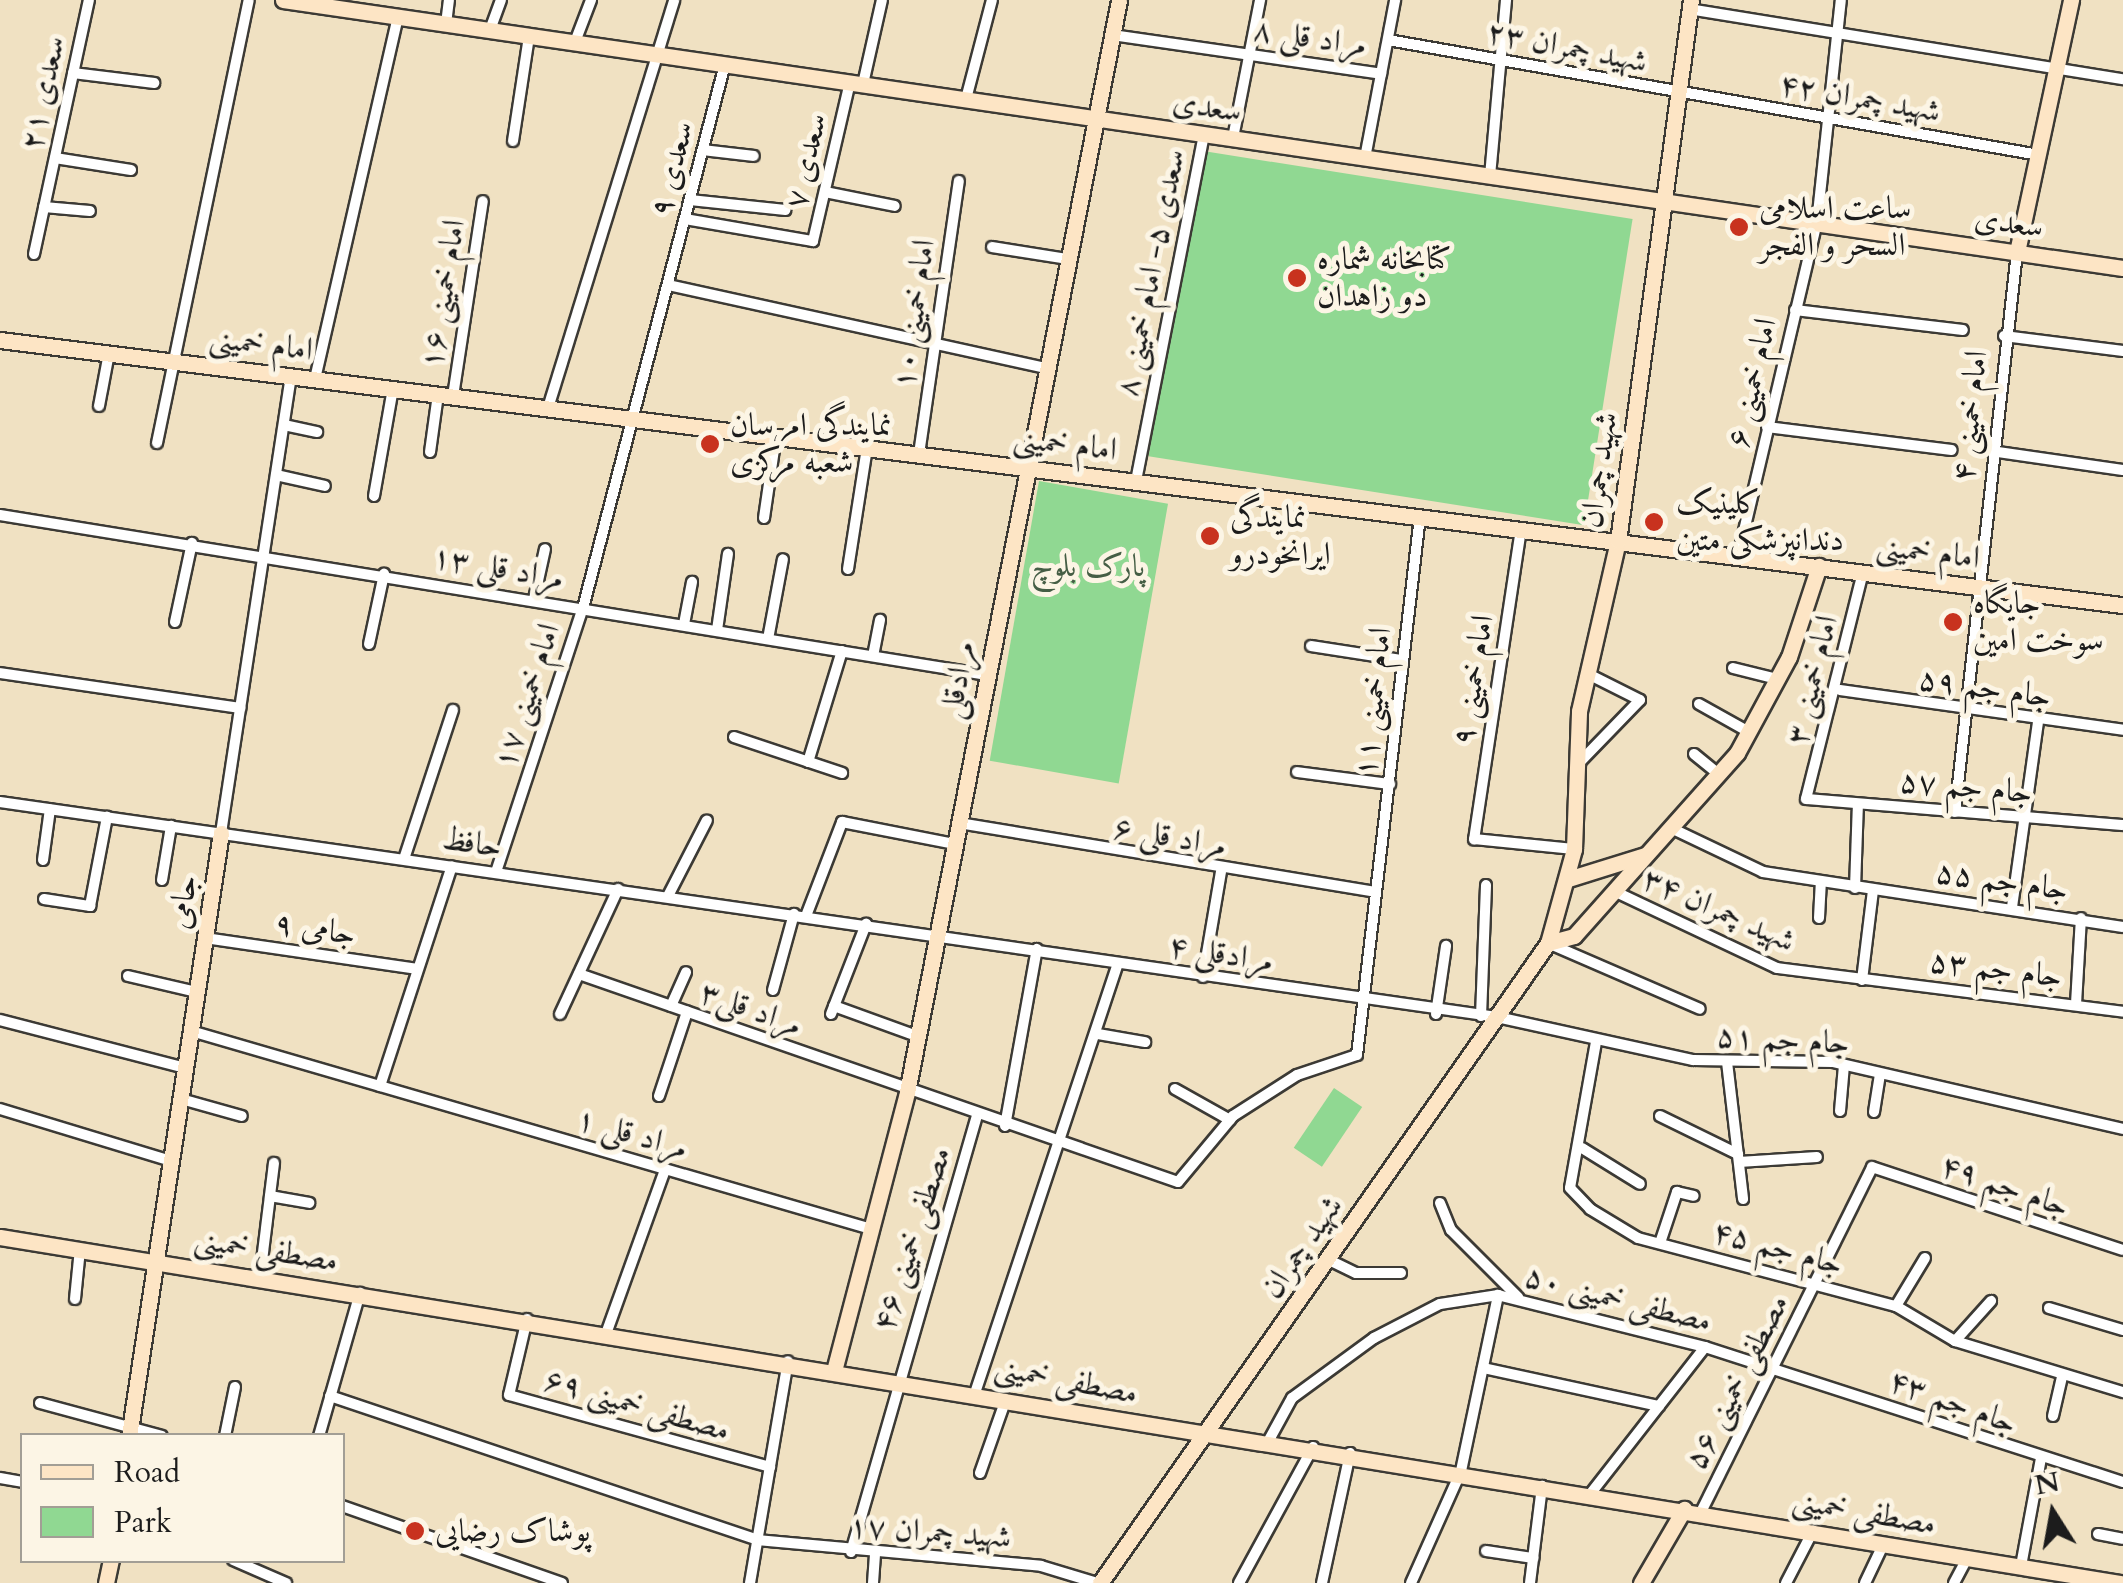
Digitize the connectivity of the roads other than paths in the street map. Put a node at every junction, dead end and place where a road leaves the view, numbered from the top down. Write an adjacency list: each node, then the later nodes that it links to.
1 (88, 0): 31 (street, سعدی ۲۱)
2 (249, 0): 74 (street)
3 (283, 0): 17 (main road, سعدی)
4 (450, 0): 19 (street)
5 (501, 0): 20 (street)
6 (591, 0): 25 (street)
7 (674, 0): 26 (street)
8 (882, 0): 35 (street, سعدی ۷)
9 (992, 0): 37 (street)
10 (1119, 0): 22 (main road, مرادقلی)
11 (1260, 0): 27 (street)
12 (1396, 0): 24 (street)
13 (1506, 0): 28 (street)
14 (1841, 0): 21 (street, امام خمینی ۶)
15 (2071, 0): 29 (main road)
16 (1690, 4): 21 (street); 36 (main road, شهید چمران)
17 (347, 5): 18 (main road, سعدی)
18 (398, 16): 19 (main road, سعدی); 77 (street)
19 (446, 24): 20 (main road, سعدی)
20 (490, 30): 23 (main road, سعدی)
21 (1838, 31): 29 (street); 38 (street, امام خمینی ۶)
22 (1112, 34): 27 (street, مراد قلی ۸); 39 (main road, مرادقلی)
23 (529, 36): 25 (main road, سعدی); 42 (street)
24 (1388, 40): 28 (street, شهید چمران ۲۳); 32 (street)
25 (575, 42): 26 (main road, سعدی)
26 (656, 54): 30 (main road, سعدی); 81 (street)
27 (1250, 55): 32 (street, مراد قلی ۸); 41 (street)
28 (1500, 58): 36 (street, شهید چمران ۲۳); 49 (street)
29 (2056, 62): 33 (street); 44 (main road)
30 (724, 64): 35 (main road, سعدی); 43 (street, سعدی ۹)
31 (73, 74): 34 (street); 46 (street, سعدی ۲۱)
32 (1381, 74): 47 (street)
33 (2123, 79)
34 (154, 83)
35 (856, 83): 37 (main road, سعدی); 51 (street, سعدی ۷)
36 (1678, 95): 38 (street, شهید چمران ۴۲); 54 (main road, شهید چمران)
37 (966, 100): 39 (main road, سعدی)
38 (1828, 116): 44 (street, شهید چمران ۴۲); 60 (street, امام خمینی ۶)
39 (1096, 118): 40 (main road, سعدی); 64 (main road, مرادقلی)
40 (1204, 134): 41 (main road, سعدی); 96 (street, سعدی ۵- امام خمینی ۸)
41 (1233, 138): 47 (main road, سعدی)
42 (513, 141)
43 (703, 150): 45 (street); 52 (street, سعدی ۹)
44 (2033, 154): 62 (main road)
45 (754, 156)
46 (55, 158): 48 (street); 55 (street, سعدی ۲۱)
47 (1365, 158): 49 (main road, سعدی)
48 (131, 170)
49 (1490, 176): 54 (main road, سعدی)
50 (959, 181): 71 (street, امام خمینی ۱۰)
51 (825, 192): 56 (street); 59 (street, سعدی ۷)
52 (690, 200): 57 (street); 59 (street, سعدی ۹)
53 (483, 201): 79 (street, امام خمینی ۱۶)
54 (1664, 201): 60 (main road, سعدی); 103 (main road, شهید چمران)
55 (44, 206): 58 (street); 63 (street, سعدی ۲۱)
56 (894, 206)
57 (786, 210)
58 (90, 212)
59 (686, 218): 66 (street, سعدی ۹)
60 (1817, 223): 62 (main road, سعدی); 67 (street, امام خمینی ۶)
61 (992, 247): 64 (street)
62 (2017, 252): 65 (main road, سعدی); 69 (street, امام خمینی ۴)
63 (34, 254)
64 (1068, 259): 75 (main road, مرادقلی)
65 (2123, 268)
66 (668, 285): 71 (street); 82 (street, سعدی ۹)
67 (1795, 310): 68 (street); 84 (street, امام خمینی ۶)
68 (1962, 330)
69 (2004, 336): 72 (street); 91 (street, امام خمینی ۴)
70 (0, 340): 73 (main road, امام خمینی)
71 (935, 345): 75 (street); 92 (street, امام خمینی ۱۰)
72 (2123, 351)
73 (109, 353): 74 (main road, امام خمینی); 80 (street)
74 (176, 362): 76 (main road, امام خمینی); 87 (street)
75 (1047, 368): 93 (main road, مرادقلی)
76 (291, 376): 77 (main road, امام خمینی); 83 (street, جامی)
77 (315, 379): 78 (main road, امام خمینی)
78 (392, 388): 79 (main road, امام خمینی); 98 (street)
79 (446, 395): 81 (main road, امام خمینی); 90 (street, امام خمینی ۱۶)
80 (99, 406)
81 (548, 408): 82 (main road, امام خمینی)
82 (635, 419): 86 (main road, امام خمینی); 118 (street, امام خمینی ۱۷)
83 (284, 425): 85 (street); 95 (street, جامی)
84 (1768, 427): 89 (street); 108 (street, امام خمینی ۶)
85 (317, 432)
86 (776, 436): 88 (main road, امام خمینی); 101 (street)
87 (157, 443)
88 (868, 448): 92 (main road, امام خمینی); 111 (street)
89 (1952, 450)
90 (430, 452)
91 (1991, 452): 94 (street); 115 (street, امام خمینی ۴)
92 (919, 454): 93 (main road, امام خمینی)
93 (1027, 467): 96 (main road, امام خمینی); 132 (main road, مرادقلی)
94 (2123, 470)
95 (276, 475): 97 (street); 106 (street, جامی)
96 (1136, 481): 100 (main road, امام خمینی)
97 (324, 486)
98 (374, 496)
99 (0, 515): 104 (street, مراد قلی ۱۳)
100 (1420, 516): 102 (main road, امام خمینی); 128 (street, امام خمینی ۱۱)
101 (764, 518)
102 (1521, 529): 103 (main road, امام خمینی); 164 (street, امام خمینی ۹)
103 (1618, 541): 108 (main road, امام خمینی); 131 (main road, شهید چمران)
104 (192, 543): 106 (street, مراد قلی ۱۳); 120 (street)
105 (545, 549): 116 (street)
106 (264, 554): 113 (street, مراد قلی ۱۳); 136 (street, جامی)
107 (728, 554): 122 (street)
108 (1738, 556): 110 (main road, امام خمینی)
109 (783, 559): 123 (street)
110 (1819, 566): 112 (main road, امام خمینی); 133 (main road, شهید چمران)
111 (848, 568)
112 (1863, 572): 115 (main road, امام خمینی); 134 (street, امام خمینی ۳)
113 (384, 574): 116 (street, مراد قلی ۱۳); 124 (street)
114 (692, 582): 121 (street)
115 (1978, 586): 117 (main road, امام خمینی); 138 (street, امام خمینی ۴)
116 (534, 600): 118 (street, مراد قلی ۱۳)
117 (2123, 605)
118 (582, 608): 121 (street, مراد قلی ۱۳); 169 (street, امام خمینی ۱۷)
119 (880, 620): 127 (street)
120 (175, 622)
121 (684, 624): 122 (street, مراد قلی ۱۳)
122 (717, 630): 123 (street, مراد قلی ۱۳)
123 (768, 638): 126 (street, مراد قلی ۱۳)
124 (369, 644)
125 (1312, 646): 128 (street)
126 (842, 651): 127 (street, مراد قلی ۱۳); 144 (street)
127 (873, 656): 132 (street, مراد قلی ۱۳)
128 (1401, 660): 149 (street, امام خمینی ۱۱)
129 (1733, 668): 133 (street)
130 (0, 673): 136 (street)
131 (1588, 674): 145 (main road, شهید چمران); 145 (street)
132 (987, 675): 158 (main road, مرادقلی)
133 (1777, 680): 141 (main road, شهید چمران)
134 (1840, 690): 138 (street, جام جم ۵۹); 150 (street, امام خمینی ۳)
135 (1699, 704): 141 (street)
136 (240, 708): 162 (street, جامی)
137 (453, 710): 166 (street)
138 (1965, 712): 139 (street, جام جم ۵۹); 154 (street, امام خمینی ۴)
139 (2038, 721): 140 (street, جام جم ۵۹); 156 (street)
140 (2123, 730)
141 (1749, 732): 148 (main road, شهید چمران)
142 (734, 737): 144 (street)
143 (1694, 754): 148 (street)
144 (808, 762): 147 (street)
145 (1578, 764): 164 (main road, شهید چمران)
146 (1297, 772): 149 (street)
147 (842, 773)
148 (1720, 775): 161 (main road, شهید چمران)
149 (1390, 784): 178 (street, امام خمینی ۱۱)
150 (1806, 799): 152 (street, جام جم ۵۷)
151 (0, 802): 153 (street, حافظ)
152 (1858, 804): 154 (street, جام جم ۵۷); 175 (street)
153 (50, 808): 155 (street, حافظ); 167 (street)
154 (1955, 812): 156 (street, جام جم ۵۷)
155 (107, 816): 160 (street, حافظ); 181 (street)
156 (2025, 817): 159 (street, جام جم ۵۷); 182 (street)
157 (707, 820): 180 (street)
158 (958, 823): 163 (main road, مرادقلی); 170 (street, مراد قلی ۶)
159 (2123, 825)
160 (171, 826): 162 (street, حافظ); 172 (street)
161 (1673, 830): 165 (main road, شهید چمران); 173 (street, جام جم ۵۵)
162 (221, 833): 166 (street, حافظ); 189 (main road, جامی)
163 (954, 844): 183 (street); 188 (main road, مرادقلی)
164 (1574, 849): 171 (main road, شهید چمران)
165 (1646, 855): 171 (main road); 179 (main road, شهید چمران)
166 (404, 859): 168 (street, حافظ)
167 (43, 860)
168 (452, 866): 169 (street, حافظ); 194 (street)
169 (496, 872): 176 (street, حافظ)
170 (1221, 872): 178 (street, مراد قلی ۶); 198 (street)
171 (1568, 879): 190 (main road, شهید چمران)
172 (162, 880)
173 (1820, 883): 175 (street, جام جم ۵۵); 184 (street)
174 (1486, 885): 210 (street)
175 (1855, 888): 177 (street, جام جم ۵۵)
176 (618, 889): 180 (street, حافظ); 196 (street)
177 (1873, 890): 182 (street, جام جم ۵۵); 199 (street)
178 (1374, 892): 202 (street, امام خمینی ۱۱)
179 (1616, 892): 190 (main road, شهید چمران); 199 (street, شهید چمران ۳۴)
180 (668, 896): 183 (street, حافظ)
181 (44, 899)
182 (2012, 907): 185 (street, جام جم ۵۵)
183 (800, 915): 186 (street, حافظ); 200 (street)
184 (1819, 918)
185 (2081, 918): 187 (street, جام جم ۵۵); 203 (street)
186 (866, 924): 188 (street, حافظ); 214 (street)
187 (2123, 927)
188 (937, 934): 192 (street, مرادقلی ۴); 214 (main road, مرادقلی)
189 (205, 938): 194 (street, جامی ۹); 201 (main road, جامی)
190 (1548, 943): 205 (street); 210 (main road, شهید چمران)
191 (1446, 946): 209 (street)
192 (1036, 949): 193 (street, مرادقلی ۴); 233 (street)
193 (1118, 963): 198 (street, مرادقلی ۴); 213 (street)
194 (418, 969): 221 (street)
195 (686, 972): 204 (street)
196 (579, 974): 204 (street, مراد قلی۳); 208 (street)
197 (128, 976): 201 (street)
198 (1203, 977): 202 (street, مرادقلی ۴)
199 (1862, 980): 203 (street, جام جم ۵۳)
200 (773, 990)
201 (197, 992): 212 (main road, جامی)
202 (1357, 1001): 209 (street, مرادقلی ۴); 232 (street, امام خمینی ۱۱)
203 (2076, 1004): 207 (street, جام جم ۵۳)
204 (671, 1006): 206 (street, مراد قلی۳)
205 (1700, 1009)
206 (687, 1012): 223 (street, مراد قلی۳); 224 (street)
207 (2123, 1012)
208 (560, 1014)
209 (1436, 1014): 210 (street, مرادقلی ۴)
210 (1489, 1017): 216 (street, جام جم ۵۱); 255 (main road, شهید چمران)
211 (0, 1020): 219 (street)
212 (191, 1031): 219 (main road, جامی); 221 (street, مراد قلی ۱)
213 (1098, 1034): 215 (street); 235 (street)
214 (917, 1036): 223 (main road, مرادقلی)
215 (1146, 1042)
216 (1596, 1042): 217 (street, جام جم ۵۱); 236 (street, جام جم ۴۵)
217 (1727, 1062): 218 (street, جام جم ۵۱); 238 (street)
218 (1844, 1065): 220 (street, جام جم ۵۱); 227 (street)
219 (186, 1068): 225 (main road, جامی)
220 (1880, 1075): 228 (street); 234 (street, جام جم ۵۱)
221 (380, 1086): 242 (street, مراد قلی ۱)
222 (1175, 1089): 232 (street)
223 (906, 1092): 230 (street, مراد قلی۳); 249 (main road, مرادقلی)
224 (659, 1096)
225 (181, 1099): 229 (street); 239 (main road, جامی)
226 (0, 1110): 239 (street)
227 (1840, 1111)
228 (1874, 1112)
229 (242, 1116)
230 (977, 1116): 233 (street, مراد قلی۳); 276 (street, مصطفی خمینی ۴۶)
231 (1660, 1116): 238 (street)
232 (1230, 1120): 235 (street, مراد قلی۳)
233 (1005, 1126): 235 (street, مراد قلی۳)
234 (2123, 1129)
235 (1059, 1145): 279 (street)
236 (1582, 1148): 243 (street); 251 (street, جام جم ۴۵)
237 (1817, 1157): 238 (street)
238 (1738, 1158): 246 (street)
239 (171, 1161): 256 (main road, جامی)
240 (274, 1163): 244 (street)
241 (1872, 1168): 253 (street, جام جم ۴۹); 259 (street, مصطفی خمینی ۵۶)
242 (665, 1170): 249 (street, مراد قلی ۱); 268 (street)
243 (1640, 1184)
244 (270, 1196): 248 (street); 258 (street)
245 (1694, 1196): 251 (street)
246 (1743, 1199)
247 (1440, 1202): 262 (street)
248 (309, 1203)
249 (871, 1229): 274 (main road, مرادقلی)
250 (0, 1236): 252 (main road, مصطفی خمینی)
251 (1660, 1243): 259 (street, جام جم ۴۵)
252 (80, 1249): 256 (main road, مصطفی خمینی); 263 (street)
253 (2123, 1250)
254 (1925, 1258): 265 (street)
255 (1327, 1259): 257 (street); 289 (main road, شهید چمران)
256 (156, 1261): 258 (main road, مصطفی خمینی); 286 (main road, جامی)
257 (1401, 1272)
258 (260, 1277): 260 (main road, مصطفی خمینی)
259 (1816, 1282): 265 (street, جام جم ۴۵); 273 (street, مصطفی خمینی ۵۶)
260 (360, 1293): 267 (main road, مصطفی خمینی); 282 (street)
261 (1498, 1295): 262 (street, مصطفی خمینی ۵۰); 275 (street); 290 (street, مصطفی خمینی ۵۰)
262 (1519, 1298): 271 (street, مصطفی خمینی ۵۰)
263 (75, 1299)
264 (1991, 1302): 270 (street)
265 (1896, 1306): 270 (street, جام جم ۴۵)
266 (2049, 1308): 269 (street)
267 (527, 1319): 268 (main road, مصطفی خمینی); 294 (street, مصطفی خمینی ۶۹)
268 (607, 1330): 272 (main road, مصطفی خمینی)
269 (2123, 1330)
270 (1954, 1341): 277 (street, جام جم ۴۵)
271 (1705, 1347): 273 (street, مصطفی خمینی ۵۰); 284 (street)
272 (788, 1360): 274 (main road, مصطفی خمینی); 294 (street)
273 (1767, 1365): 293 (street, جام جم ۴۳); 301 (street, مصطفی خمینی ۵۶)
274 (835, 1367): 276 (main road, مصطفی خمینی)
275 (1483, 1368): 284 (street); 295 (street)
276 (895, 1376): 279 (main road, مصطفی خمینی); 308 (street, مصطفی خمینی ۴۶)
277 (2062, 1378): 280 (street, جام جم ۴۵); 285 (street)
278 (235, 1387): 287 (street)
279 (976, 1390): 281 (main road, مصطفی خمینی)
280 (2123, 1392)
281 (1008, 1395): 289 (main road, مصطفی خمینی); 296 (street)
282 (330, 1396): 288 (street); 305 (street, شهید چمران ۱۷)
283 (40, 1403): 286 (street)
284 (1659, 1406): 299 (street)
285 (2052, 1416)
286 (130, 1429)
287 (226, 1433)
288 (320, 1433)
289 (1204, 1435): 290 (main road, مصطفی خمینی); 318 (main road, شهید چمران)
290 (1269, 1440): 291 (main road, مصطفی خمینی)
291 (1314, 1446): 292 (main road, مصطفی خمینی); 319 (street)
292 (1351, 1452): 295 (main road, مصطفی خمینی); 320 (street)
293 (2041, 1458): 297 (street, جام جم ۴۳); 313 (street)
294 (770, 1467): 305 (street)
295 (1460, 1471): 298 (main road, مصطفی خمینی); 321 (street)
296 (980, 1473)
297 (2123, 1482)
298 (1542, 1485): 299 (main road, مصطفی خمینی); 311 (street)
299 (1591, 1493): 301 (main road, مصطفی خمینی)
300 (345, 1507): 315 (street)
301 (1692, 1510): 302 (main road, مصطفی خمینی); 323 (main road)
302 (1813, 1531): 306 (main road, مصطفی خمینی); 324 (street)
303 (2098, 1534): 304 (street)
304 (2123, 1539)
305 (757, 1540): 308 (street, شهید چمران ۱۷); 316 (street)
306 (1884, 1543): 310 (main road, مصطفی خمینی); 325 (street)
307 (1486, 1551): 311 (street)
308 (851, 1552): 309 (street, شهید چمران ۱۷)
309 (875, 1554): 317 (street); 318 (street, شهید چمران ۱۷)
310 (1968, 1557): 313 (main road, مصطفی خمینی); 326 (street)
311 (1533, 1558): 322 (street)
312 (241, 1563): 314 (street)
313 (2021, 1566): 327 (main road, مصطفی خمینی)
314 (286, 1583)
315 (562, 1583)
316 (750, 1583)
317 (873, 1583)
318 (1098, 1583)
319 (1240, 1583)
320 (1322, 1583)
321 (1412, 1583)
322 (1530, 1583)
323 (1641, 1583)
324 (1786, 1583)
325 (1865, 1583)
326 (1954, 1583)
327 (2120, 1583)

